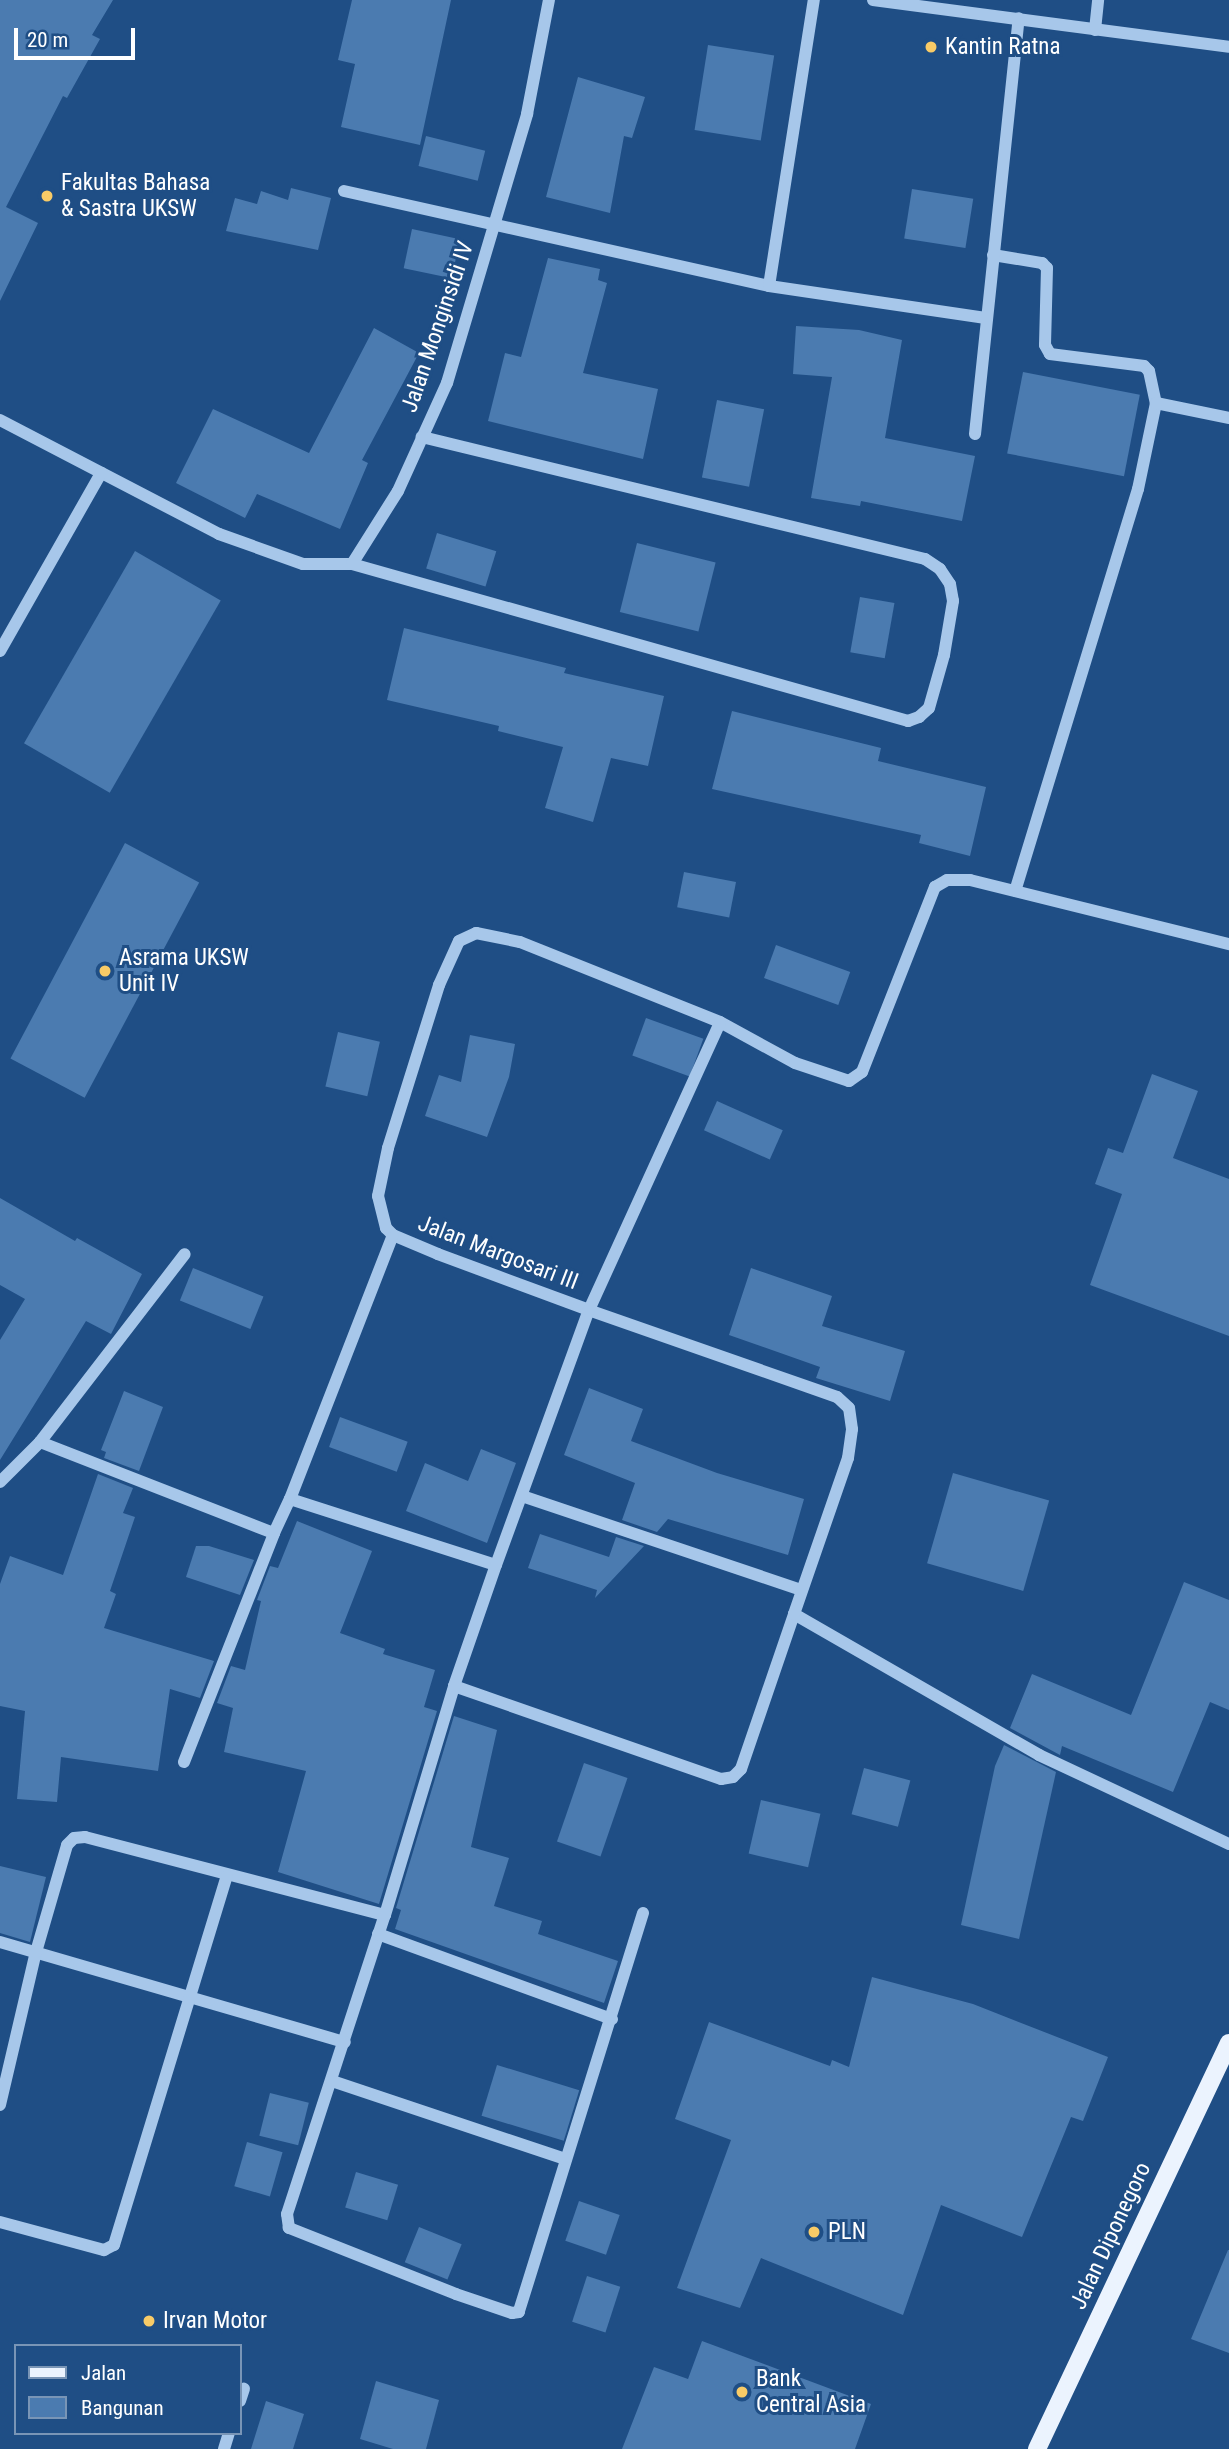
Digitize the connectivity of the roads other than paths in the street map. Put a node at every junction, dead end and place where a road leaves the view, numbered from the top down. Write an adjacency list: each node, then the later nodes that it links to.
1 (549, 0): 9 (street, Jalan Monginsidi IV)
2 (814, 0): 11 (street)
3 (873, 0): 5 (street)
4 (1098, 0): 6 (street)
5 (1019, 18): 6 (street); 10 (street)
6 (1095, 30): 7 (street)
7 (1229, 47)
8 (344, 191): 9 (street)
9 (495, 226): 11 (street); 17 (street, Jalan Monginsidi IV)
10 (993, 255): 12 (street); 13 (street)
11 (769, 286): 12 (street)
12 (986, 318): 16 (street)
13 (1156, 403): 14 (street); 21 (street)
14 (1229, 418)
15 (0, 420): 18 (street)
16 (975, 434)
17 (422, 437): 19 (street, Jalan Monginsidi IV); 19 (street)
18 (101, 473): 19 (street); 20 (street)
19 (352, 564)
20 (0, 651)
21 (1015, 891): 22 (street); 23 (street)
22 (1229, 944)
23 (720, 1022): 24 (street); 26 (street)
24 (393, 1235): 26 (street, Jalan Margosari III); 30 (street)
25 (185, 1254): 27 (street)
26 (589, 1310): 29 (street); 33 (street, Jalan Margosari III)
27 (40, 1442): 28 (street); 31 (street)
28 (0, 1482)
29 (522, 1496): 32 (street); 33 (street)
30 (290, 1499): 31 (street); 32 (street)
31 (274, 1533): 36 (street)
32 (496, 1565): 35 (street)
33 (802, 1590): 34 (street, Jalan Margosari III)
34 (794, 1614): 35 (street, Jalan Margosari III); 37 (street)
35 (454, 1686): 40 (street)
36 (184, 1762)
37 (1229, 1844)
38 (228, 1876): 40 (street); 43 (street); 44 (street)
39 (643, 1913): 45 (street)
40 (386, 1915): 41 (street)
41 (378, 1934): 45 (street); 46 (street)
42 (0, 1942): 43 (street)
43 (36, 1952): 44 (street); 49 (street)
44 (192, 1996): 46 (street); 51 (street)
45 (612, 2019): 50 (street)
46 (345, 2042): 48 (street)
47 (1229, 2043): 52 (main road, Jalan Diponegoro)
48 (332, 2081): 50 (street); 50 (street)
49 (0, 2105)
50 (565, 2159)
51 (0, 2222)
52 (1037, 2449)

